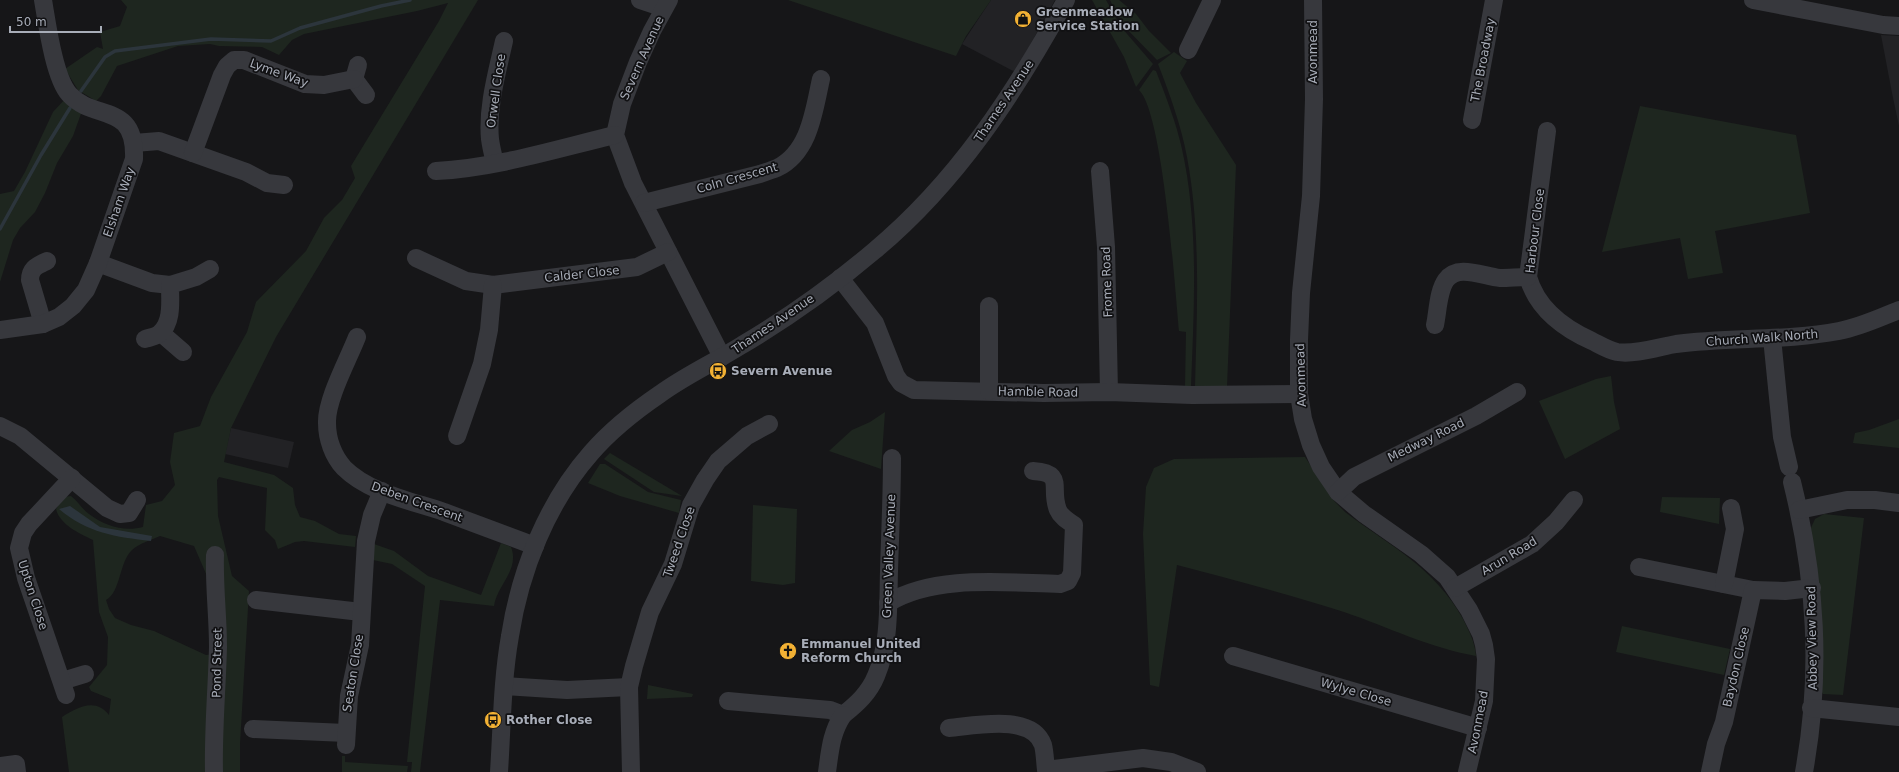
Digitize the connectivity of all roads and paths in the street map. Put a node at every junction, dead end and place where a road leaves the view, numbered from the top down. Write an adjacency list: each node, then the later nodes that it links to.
1 (43, 0): 17 (street)
2 (640, 0): 8 (street)
3 (1066, 0): 30 (street, Thames Avenue)
4 (1212, 0): 11 (street)
5 (1312, 0): 46 (street, Avonmead)
6 (1494, 0): 14 (street, The Broadway)
7 (1752, 0): 9 (street)
8 (666, 4): 16 (street, Severn Avenue)
9 (1899, 26)
10 (504, 42): 19 (street, Orwell Close)
11 (1188, 50)
12 (821, 79): 23 (street, Coln Crescent)
13 (366, 95): 18 (street, Lyme Way)
14 (1472, 120)
15 (1547, 131): 29 (street, Harbour Close)
16 (615, 135): 19 (street); 23 (street, Severn Avenue)
17 (134, 143): 18 (street); 27 (street, Elsham Way)
18 (193, 153): 22 (street)
19 (495, 163): 20 (street)
20 (436, 171)
21 (1100, 171): 44 (street, Frome Road)
22 (284, 186)
23 (644, 203): 24 (street, Severn Avenue)
24 (668, 252): 32 (street, Calder Close); 42 (street, Severn Avenue)
25 (416, 258): 32 (street, Calder Close)
26 (47, 261): 35 (street)
27 (98, 263): 31 (street); 35 (street, Elsham Way)
28 (210, 269): 31 (street)
29 (1528, 277): 36 (street); 41 (street, Harbour Close)
30 (840, 278): 42 (street, Thames Avenue); 43 (street, Hamble Road)
31 (170, 285): 40 (street)
32 (493, 285): 49 (street)
33 (989, 306): 43 (street)
34 (1899, 310): 39 (street, Church Walk North)
35 (44, 324): 37 (street, Elsham Way)
36 (1435, 325)
37 (0, 330)
38 (357, 337): 53 (street, Deben Crescent)
39 (1772, 338): 41 (street, Church Walk North); 59 (street, Abbey View Road)
40 (183, 352)
41 (1622, 352)
42 (722, 357): 60 (street, Thames Avenue)
43 (989, 391): 44 (street, Hamble Road)
44 (1109, 392): 46 (street, Hamble Road)
45 (1517, 392): 54 (street, Medway Road)
46 (1299, 394): 54 (street, Avonmead)
47 (769, 424): 73 (street, Tweed Close)
48 (0, 426): 52 (street)
49 (458, 436)
50 (892, 458): 68 (street, Green Valley Avenue)
51 (1033, 471): 68 (street)
52 (72, 478): 55 (street); 71 (street, Upton Close)
53 (382, 491): 60 (street, Deben Crescent); 69 (street, Seaton Close)
54 (1338, 492): 64 (street, Avonmead)
55 (137, 500)
56 (1574, 500): 64 (street, Arun Road)
57 (1899, 503): 59 (street)
58 (1731, 508): 63 (street)
59 (1799, 510): 65 (street, Abbey View Road)
60 (535, 546): 72 (street, Thames Avenue)
61 (214, 555): 83 (street, Pond Street)
62 (1639, 566): 63 (street)
63 (1724, 584): 66 (street)
64 (1455, 588): 79 (street, Avonmead)
65 (1812, 588): 66 (street); 75 (street, Abbey View Road)
66 (1753, 590): 89 (street, Baydon Close)
67 (256, 600): 69 (street)
68 (888, 603): 76 (street, Green Valley Avenue)
69 (361, 612): 80 (street, Seaton Close)
70 (1233, 656): 79 (street, Wylye Close)
71 (84, 674)
72 (504, 686): 73 (street); 84 (street, Thames Avenue)
73 (629, 687): 85 (street, Tweed Close)
74 (728, 701): 76 (street)
75 (1811, 708): 77 (street); 90 (street, Abbey View Road)
76 (843, 715): 86 (street, Green Valley Avenue)
77 (1899, 717)
78 (949, 728): 87 (street)
79 (1478, 728): 88 (street, Avonmead)
80 (253, 729)
81 (0, 766): 82 (street)
82 (17, 772)
83 (214, 772)
84 (500, 772)
85 (631, 772)
86 (827, 772)
87 (1197, 772)
88 (1467, 772)
89 (1710, 772)
90 (1804, 772)

